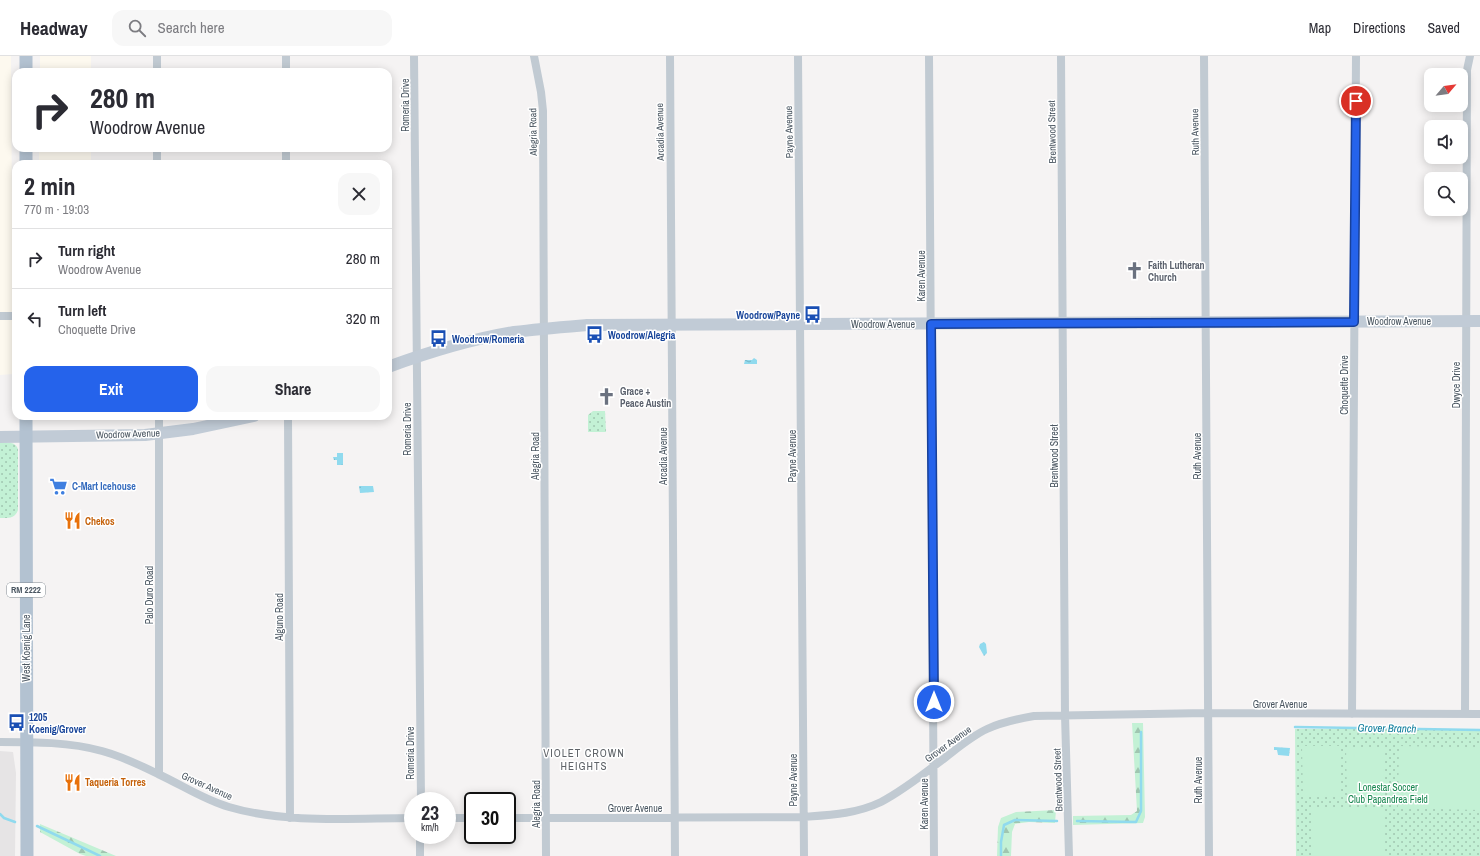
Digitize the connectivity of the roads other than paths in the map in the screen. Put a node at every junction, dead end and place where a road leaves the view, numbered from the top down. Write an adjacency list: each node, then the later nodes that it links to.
1 (26, 56): 13 (main road)
2 (157, 56): 14 (street)
3 (286, 56): 15 (street)
4 (414, 56): 27 (street, Romeria Drive)
5 (534, 56): 26 (street, Alegria Road)
6 (670, 56): 25 (street, Arcadia Avenue)
7 (798, 56): 23 (street, Payne Avenue)
8 (930, 56): 24 (street, Karen Avenue)
9 (1061, 56): 22 (street, Brentwood Street)
10 (1204, 56): 20 (street, Ruth Avenue)
11 (1356, 56): 21 (street, Choquette Drive)
12 (1470, 56): 18 (street, Dwyce Drive)
13 (26, 68)
14 (157, 68)
15 (286, 68)
16 (0, 316): 17 (street)
17 (12, 316)
18 (1466, 321): 19 (street, Woodrow Avenue); 21 (street, Woodrow Avenue); 38 (street, Dwyce Drive)
19 (1480, 321)
20 (1206, 322): 21 (street, Woodrow Avenue); 22 (street, Woodrow Avenue); 36 (street, Ruth Avenue)
21 (1354, 322): 37 (street, Choquette Drive)
22 (1064, 323): 24 (street, Woodrow Avenue); 40 (street, Brentwood Street)
23 (801, 324): 24 (street, Woodrow Avenue); 25 (street, Woodrow Avenue); 47 (street, Payne Avenue)
24 (931, 324): 43 (street, Karen Avenue)
25 (672, 325): 26 (street, Woodrow Avenue); 51 (street, Arcadia Avenue)
26 (544, 328): 27 (street, Woodrow Avenue); 46 (street, Alegria Road)
27 (417, 356): 28 (street, Woodrow Avenue); 45 (street, Romeria Drive)
28 (392, 365)
29 (26, 420): 35 (main road, West Koenig Lane / RM 2222)
30 (159, 420): 33 (street, Palo Duro Road)
31 (235, 420): 33 (street, Woodrow Avenue)
32 (288, 420): 48 (street, Alguno Road)
33 (159, 433): 35 (street, Woodrow Avenue); 44 (street, Palo Duro Road)
34 (0, 436): 35 (street, Woodrow Avenue)
35 (26, 437): 42 (main road, West Koenig Lane / RM 2222)
36 (1207, 713): 37 (street, Grover Avenue); 40 (street, Grover Avenue); 60 (street, Ruth Avenue)
37 (1352, 714): 38 (street, Grover Avenue)
38 (1465, 714): 39 (street, Grover Avenue)
39 (1480, 714)
40 (1066, 715): 43 (street, Grover Avenue); 59 (street, Brentwood Street)
41 (0, 742): 42 (street, Grover Avenue)
42 (26, 743): 44 (street, Grover Avenue); 53 (main road, West Koenig Lane / RM 2222)
43 (934, 766): 47 (street, Grover Avenue); 58 (street, Karen Avenue)
44 (159, 774): 48 (street, Grover Avenue)
45 (421, 792)
46 (547, 817): 50 (street, Grover Avenue); 51 (street, Grover Avenue); 55 (street, Alegria Road)
47 (803, 817): 51 (street, Grover Avenue); 57 (street, Payne Avenue)
48 (290, 818): 49 (street, Grover Avenue)
49 (404, 818)
50 (516, 818)
51 (674, 818): 56 (street, Arcadia Avenue)
52 (420, 844): 54 (street)
53 (27, 856)
54 (420, 856)
55 (546, 856)
56 (675, 856)
57 (804, 856)
58 (934, 856)
59 (1069, 856)
60 (1209, 856)

